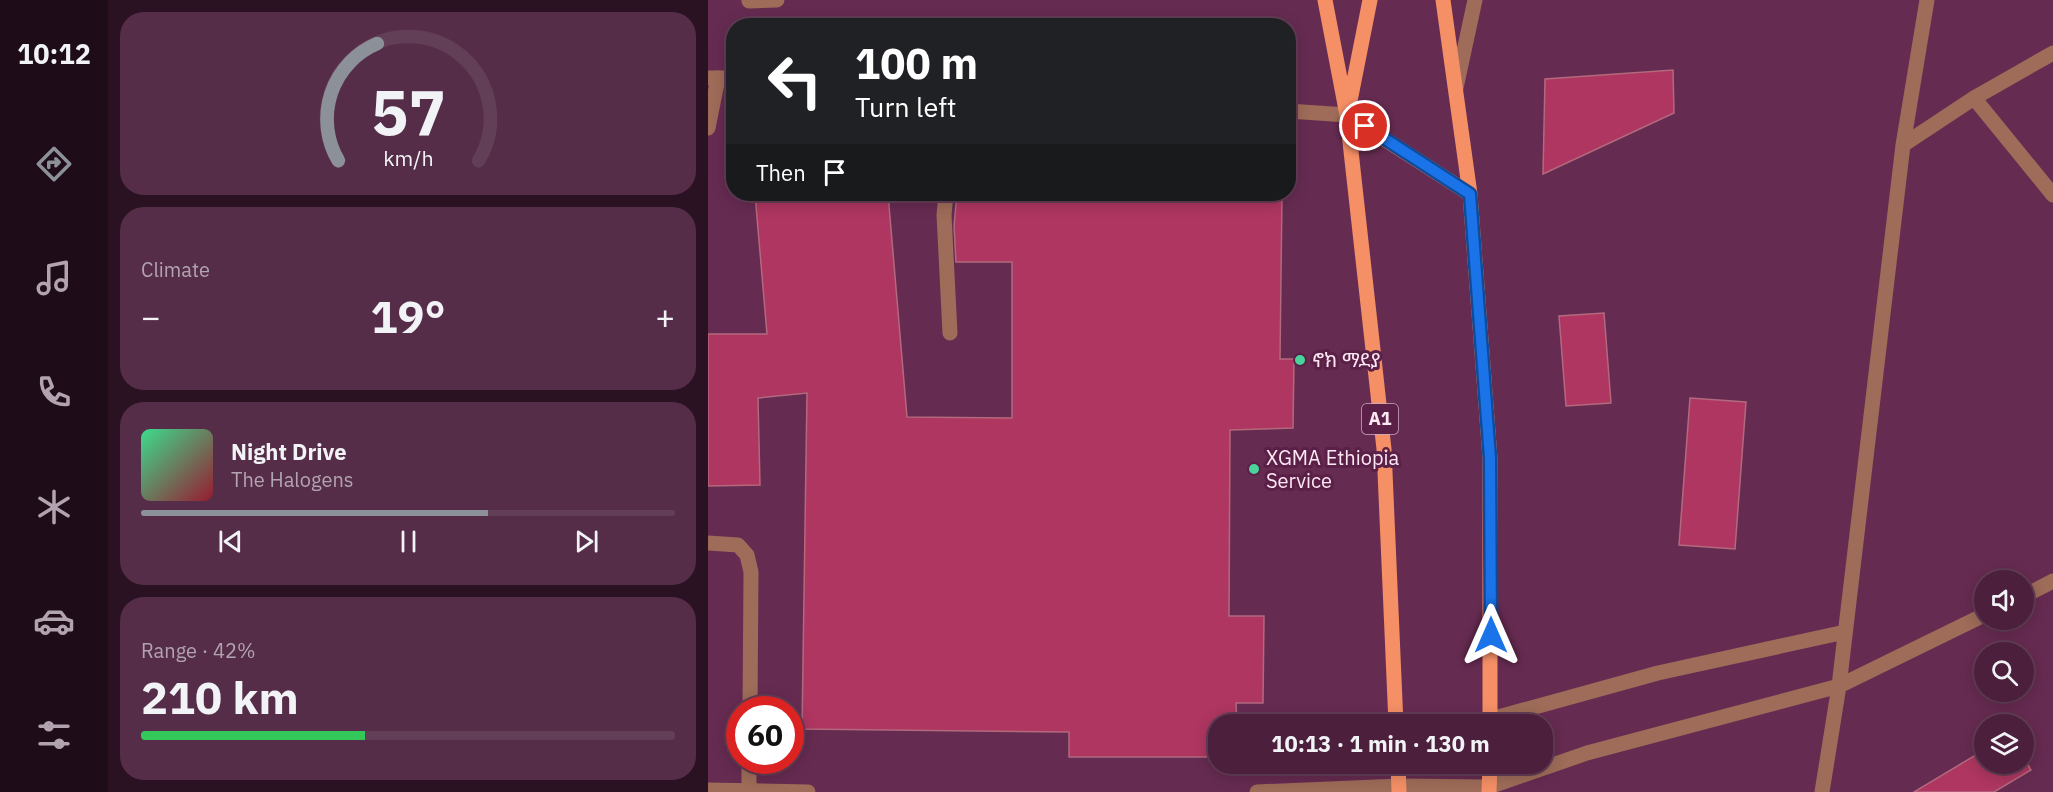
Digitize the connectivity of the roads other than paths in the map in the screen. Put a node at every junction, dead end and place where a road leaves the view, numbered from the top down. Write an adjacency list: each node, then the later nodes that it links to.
1 (777, 0): 7 (street)
2 (1325, 0): 13 (main road, A1)
3 (1370, 0): 13 (main road, A1)
4 (1443, 0): 10 (main road)
5 (1475, 0): 10 (street)
6 (1927, 0): 15 (street)
7 (749, 2)
8 (2053, 53): 11 (street)
9 (720, 78): 14 (street)
10 (1455, 93): 16 (main road)
11 (1974, 98): 15 (street); 17 (street)
12 (1296, 112): 13 (street)
13 (1347, 115): 16 (main road); 27 (main road, A1)
14 (708, 128)
15 (1903, 145): 24 (street)
16 (1470, 194): 28 (main road)
17 (2053, 195)
18 (945, 201): 19 (street)
19 (950, 333)
20 (708, 543): 26 (street)
21 (2053, 582): 22 (street)
22 (2034, 591)
23 (1974, 620): 25 (street)
24 (1845, 632): 25 (street); 29 (street)
25 (1839, 686): 34 (street); 39 (street)
26 (750, 696)
27 (1396, 714)
28 (1490, 714)
29 (1517, 714)
30 (749, 774): 36 (street)
31 (1398, 774): 33 (main road)
32 (1490, 774): 34 (main road)
33 (1399, 789): 34 (street); 38 (street)
34 (1489, 789)
35 (708, 790): 36 (street)
36 (749, 790): 37 (street)
37 (808, 792)
38 (1257, 792)
39 (1822, 792)

